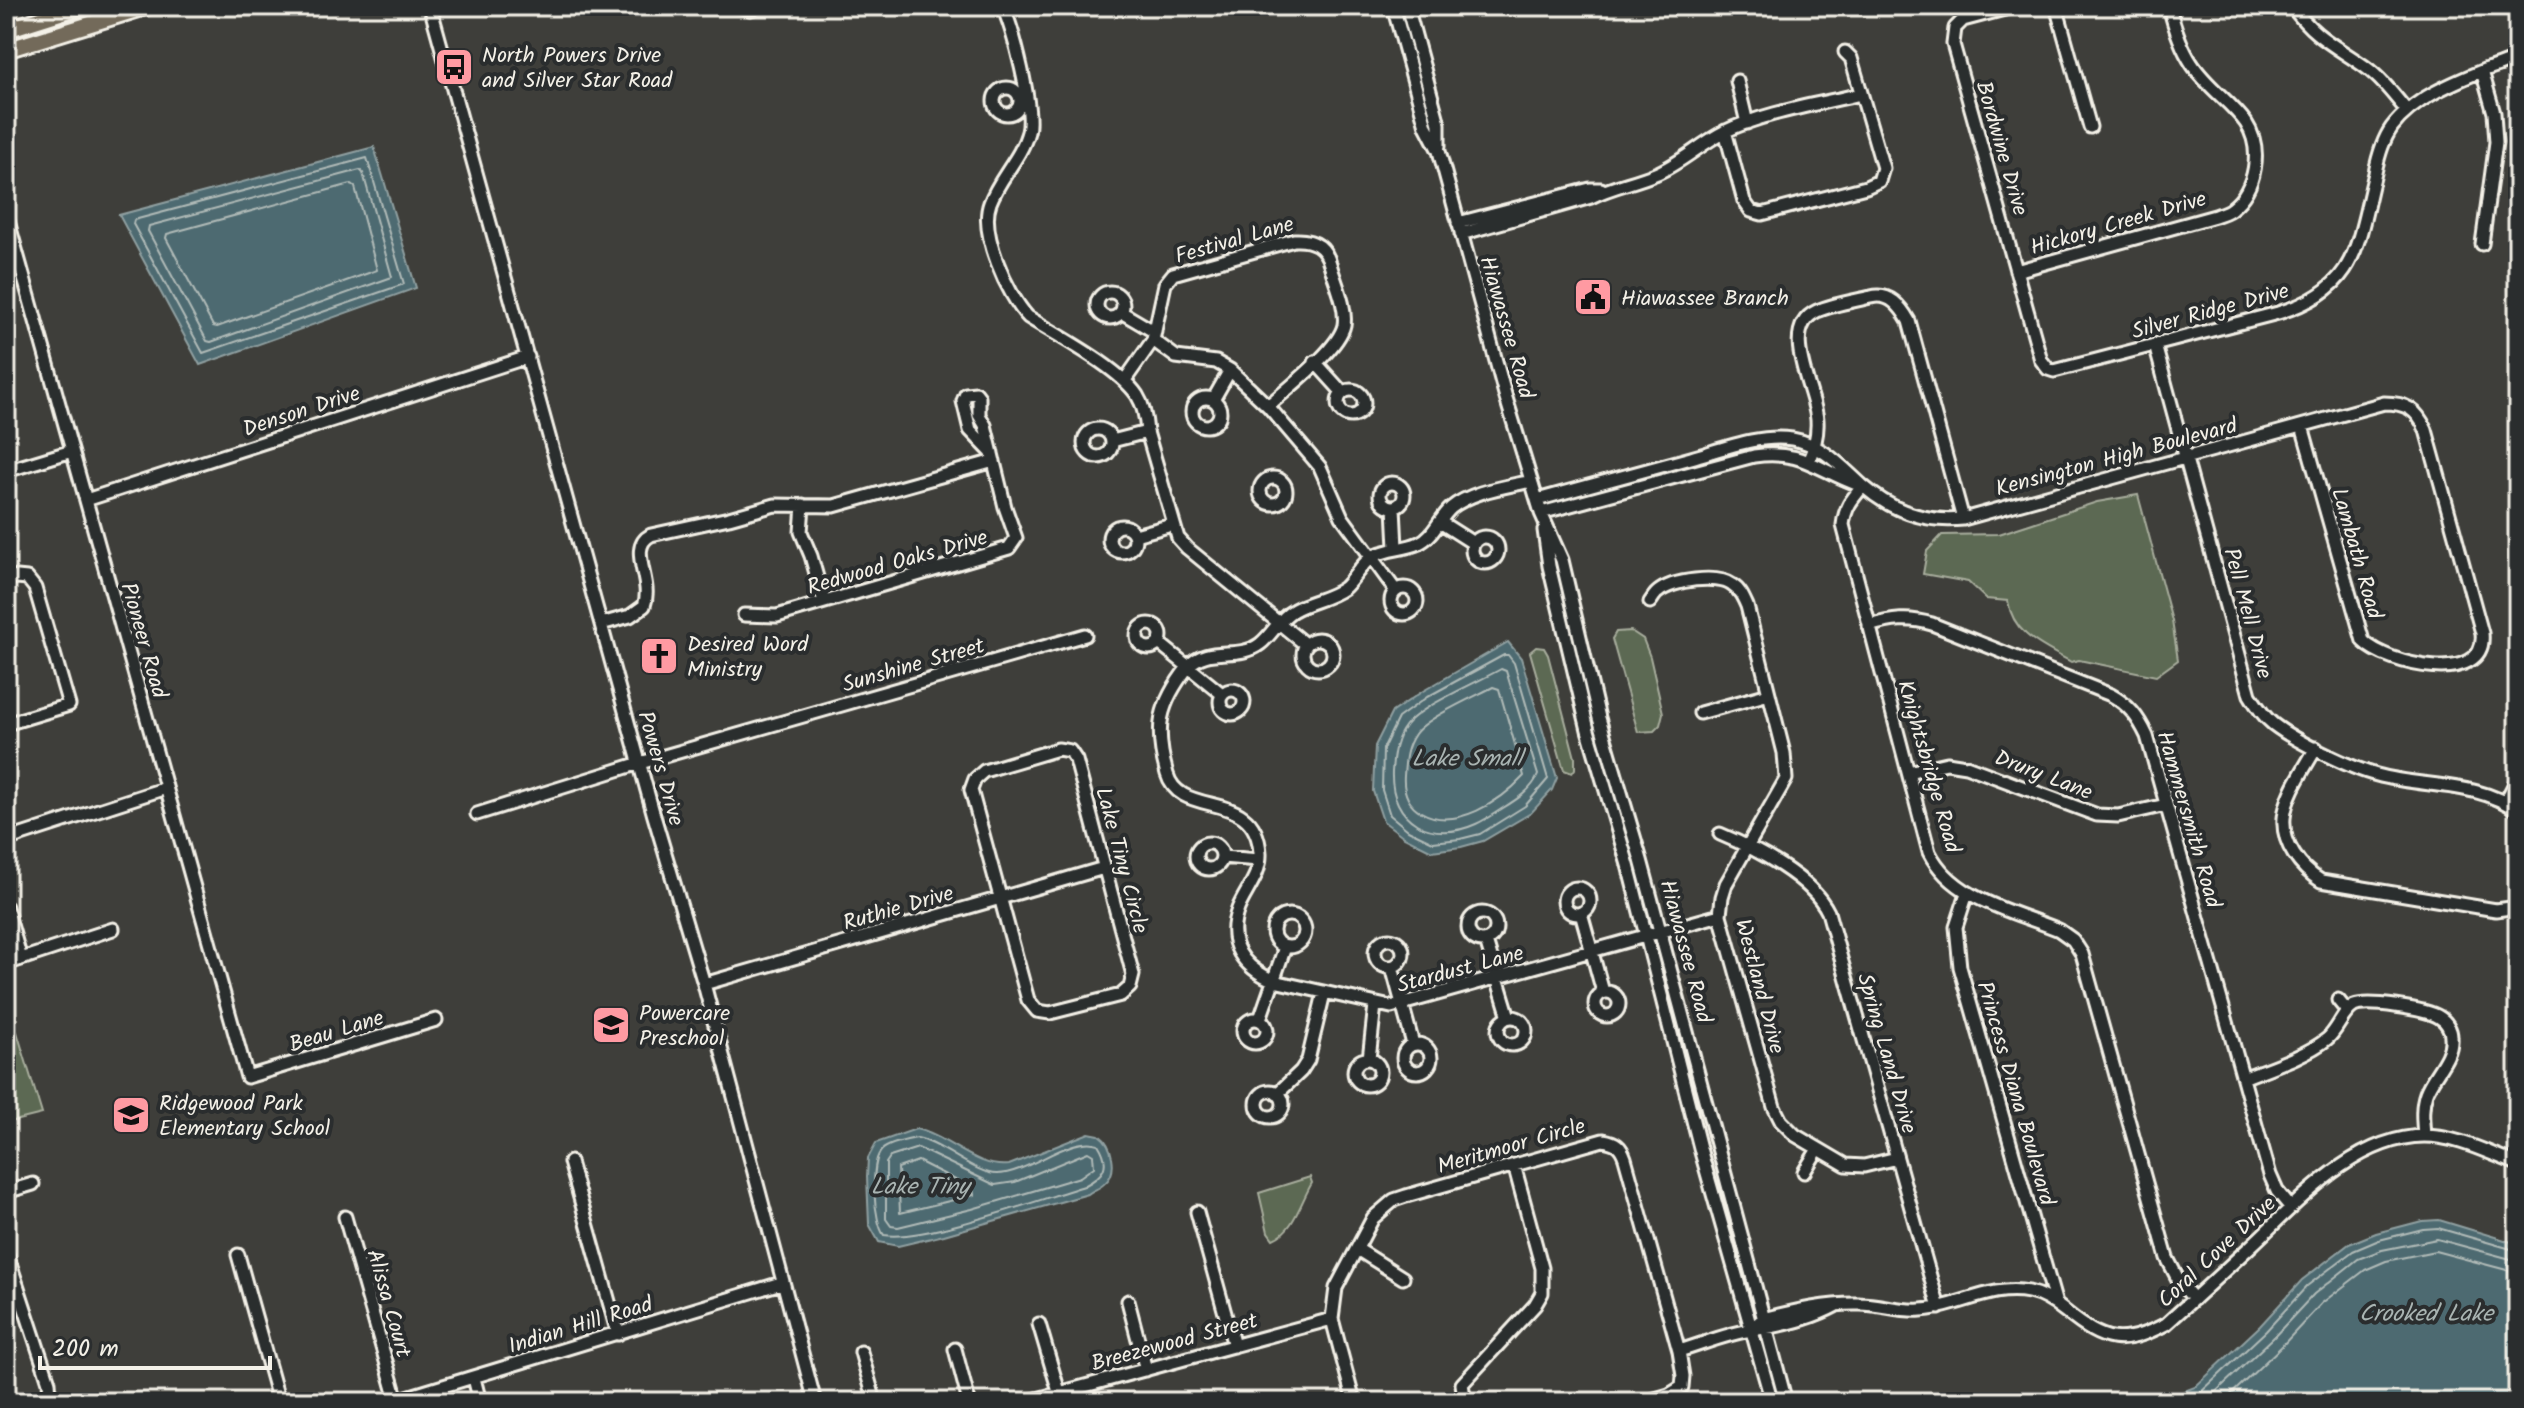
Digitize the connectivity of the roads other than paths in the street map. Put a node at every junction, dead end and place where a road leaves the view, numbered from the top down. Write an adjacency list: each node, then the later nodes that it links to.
1 (82, 6): 13 (main road)
2 (149, 6): 14 (main road)
3 (430, 6): 32 (street, Powers Drive)
4 (737, 6): 5 (street)
5 (760, 6)
6 (1002, 6): 36 (street)
7 (1393, 6): 24 (street, Hiawassee Road)
8 (1407, 6): 24 (street, Hiawassee Road)
9 (2016, 6): 28 (street, Bordwine Drive)
10 (2056, 6): 22 (street)
11 (2169, 6): 28 (street, Hickory Creek Drive)
12 (2292, 6): 20 (street)
13 (6, 30)
14 (6, 50)
15 (1845, 52): 19 (street)
16 (2518, 56): 17 (street, Silver Ridge Drive)
17 (2482, 71): 20 (street, Silver Ridge Drive); 27 (street)
18 (1737, 81): 21 (street)
19 (1861, 94): 21 (street); 23 (street)
20 (2407, 111): 31 (street, Silver Ridge Drive)
21 (1747, 123): 23 (street)
22 (2090, 127)
23 (1725, 131): 26 (street)
24 (1439, 151): 26 (street, Hiawassee Road)
25 (6, 214): 44 (street, Pioneer Road)
26 (1459, 228): 49 (street, Hiawassee Road)
27 (2482, 244)
28 (2016, 271): 35 (street, Bordwine Drive)
29 (1121, 312): 30 (street)
30 (1154, 336): 33 (street, Festival Lane); 34 (street); 36 (street, Festival Lane)
31 (2155, 345): 35 (street, Silver Ridge Drive); 46 (street, Pell Mell Drive)
32 (528, 357): 51 (street, Denson Drive); 69 (street, Powers Drive)
33 (1315, 362): 37 (street); 39 (street, Festival Lane)
34 (1230, 370): 38 (street); 39 (street)
35 (2064, 371)
36 (1125, 380): 41 (street)
37 (1343, 393)
38 (1213, 400)
39 (1268, 406): 62 (street)
40 (2302, 426): 46 (street, Kensington High Boulevard); 71 (street, Kensington High Boulevard); 71 (street, Lambath Road)
41 (1147, 432): 42 (street); 58 (street)
42 (1112, 441)
43 (1815, 447): 47 (street); 50 (street, Kensington High Boulevard); 52 (street, Kensington High Boulevard); 56 (street)
44 (72, 451): 48 (street); 51 (street, Pioneer Road)
45 (993, 457): 45 (street, Redwood Oaks Drive); 53 (street); 65 (street, Redwood Oaks Drive)
46 (2186, 457): 56 (street, Kensington High Boulevard); 80 (street, Pell Mell Drive)
47 (1808, 462): 50 (street, Kensington High Boulevard); 55 (street, Kensington High Boulevard)
48 (6, 471)
49 (1531, 481): 52 (street, Hiawassee Road); 57 (street)
50 (1863, 486): 56 (street, Kensington High Boulevard); 70 (street, Knightsbridge Road)
51 (86, 500): 84 (street, Pioneer Road)
52 (1537, 500): 55 (street, Hiawassee Road)
53 (803, 505): 65 (street); 69 (street)
54 (1394, 507): 61 (street)
55 (1541, 513): 102 (street, Hiawassee Road); 103 (street, Hiawassee Road)
56 (1963, 519)
57 (1440, 522): 60 (street); 61 (street)
58 (1172, 525): 59 (street); 68 (street)
59 (1135, 535)
60 (1473, 543)
61 (1396, 548): 62 (street)
62 (1371, 558): 64 (street); 68 (street)
63 (6, 580): 79 (street)
64 (1396, 591)
65 (824, 602): 67 (street, Redwood Oaks Drive)
66 (1650, 602): 77 (street, Westland Drive)
67 (744, 615)
68 (1279, 621): 74 (street); 75 (street)
69 (601, 624): 81 (street, Powers Drive)
70 (1869, 626): 82 (street, Knightsbridge Road); 86 (street, Hammersmith Road)
71 (2482, 633)
72 (1085, 635): 81 (street, Sunshine Street)
73 (1159, 643): 75 (street)
74 (1306, 645)
75 (1189, 666): 76 (street); 93 (street)
76 (1222, 694)
77 (1769, 694): 78 (street); 91 (street, Westland Drive)
78 (1700, 713)
79 (6, 724)
80 (2316, 748): 85 (street, Pell Mell Drive); 98 (street)
81 (640, 763): 88 (street, Sunshine Street); 112 (street, Powers Drive)
82 (1908, 772): 86 (street, Drury Lane); 95 (street, Knightsbridge Road)
83 (2518, 778): 85 (street)
84 (166, 788): 90 (street); 126 (street, Pioneer Road)
85 (2506, 801): 87 (street, Pell Mell Drive)
86 (2166, 805): 127 (street, Hammersmith Road)
87 (2518, 811)
88 (477, 814)
89 (1720, 834): 91 (street, Spring Land Drive)
90 (8, 839)
91 (1748, 845): 100 (street, Westland Drive); 131 (street, Spring Land Drive)
92 (1222, 857): 93 (street)
93 (1259, 860): 111 (street, Stardust Lane)
94 (1104, 868): 96 (street, Ruthie Drive); 96 (street, Lake Tiny Circle); 113 (street, Lake Tiny Circle)
95 (1967, 893): 147 (street, Knightsbridge Road); 150 (street, Princess Diana Boulevard)
96 (1000, 898): 112 (street, Ruthie Drive); 113 (street, Lake Tiny Circle)
97 (6, 907): 107 (street)
98 (2518, 907)
99 (1581, 913): 106 (street)
100 (1720, 915): 102 (street, Stardust Lane); 130 (street, Westland Drive)
101 (113, 929): 107 (street)
102 (1661, 932): 103 (street, Stardust Lane); 154 (street, Hiawassee Road)
103 (1647, 936): 106 (street, Stardust Lane); 155 (street, Hiawassee Road)
104 (1486, 941): 110 (street)
105 (1285, 947): 111 (street)
106 (1591, 952): 110 (street, Stardust Lane); 114 (street)
107 (21, 959): 108 (street)
108 (6, 964)
109 (1392, 967): 119 (street)
110 (1498, 978): 119 (street, Stardust Lane); 121 (street)
111 (1274, 981): 115 (street, Stardust Lane); 122 (street)
112 (704, 984): 145 (street, Powers Drive)
113 (1128, 989): 117 (street)
114 (1603, 992)
115 (1324, 993): 118 (street, Stardust Lane); 128 (street)
116 (2338, 1000): 120 (street)
117 (1132, 1002)
118 (1375, 1005): 119 (street, Stardust Lane); 125 (street)
119 (1402, 1005): 124 (street)
120 (2347, 1011): 127 (street); 129 (street)
121 (1509, 1017)
122 (1260, 1019)
123 (436, 1020): 126 (street, Beau Lane)
124 (1413, 1044)
125 (1369, 1059)
126 (247, 1077)
127 (2243, 1078): 138 (street, Hammersmith Road)
128 (1277, 1094)
129 (2424, 1136): 133 (street, Coral Cove Drive); 138 (street, Coral Cove Drive)
130 (1818, 1149): 131 (street, Westland Drive); 135 (street)
131 (1897, 1158): 151 (street, Spring Land Drive)
132 (570, 1162): 156 (street)
133 (2518, 1164)
134 (1514, 1165): 141 (street, Meritmoor Circle); 159 (street, Meritmoor Circle); 173 (street)
135 (1804, 1172)
136 (33, 1184): 137 (street)
137 (6, 1192)
138 (2291, 1208): 147 (street, Coral Cove Drive)
139 (1197, 1212): 157 (street)
140 (345, 1217): 165 (street, Alissa Court)
141 (1357, 1249): 144 (street); 152 (street, Meritmoor Circle)
142 (6, 1251): 146 (street)
143 (238, 1255): 166 (street)
144 (1403, 1278)
145 (781, 1283): 156 (street, Indian Hill Road); 168 (street, Powers Drive)
146 (20, 1297): 148 (street); 164 (street)
147 (2194, 1299): 150 (street, Coral Cove Drive)
148 (6, 1301)
149 (1128, 1301): 161 (street)
150 (2056, 1304): 151 (street, Coral Cove Drive)
151 (1939, 1308): 154 (street, Coral Cove Drive)
152 (1332, 1319): 157 (street, Breezewood Street); 172 (street, Meritmoor Circle)
153 (1039, 1324): 163 (street)
154 (1764, 1324): 155 (street, Coral Cove Drive); 176 (street, Hiawassee Road)
155 (1751, 1330): 159 (street, Coral Cove Drive); 175 (street, Hiawassee Road)
156 (618, 1334): 162 (street, Indian Hill Road)
157 (1234, 1346): 161 (street, Breezewood Street)
158 (955, 1349): 170 (street)
159 (1679, 1351): 174 (street, Meritmoor Circle)
160 (861, 1352): 169 (street)
161 (1146, 1370): 163 (street, Breezewood Street)
162 (474, 1378): 165 (street, Indian Hill Road); 167 (street)
163 (1061, 1398): 171 (street, Breezewood Street)
164 (47, 1401)
165 (394, 1401)
166 (279, 1402)
167 (480, 1402)
168 (815, 1402)
169 (875, 1402)
170 (969, 1402)
171 (1026, 1402)
172 (1354, 1402)
173 (1468, 1402)
174 (1645, 1402)
175 (1772, 1402)
176 (1786, 1402)

